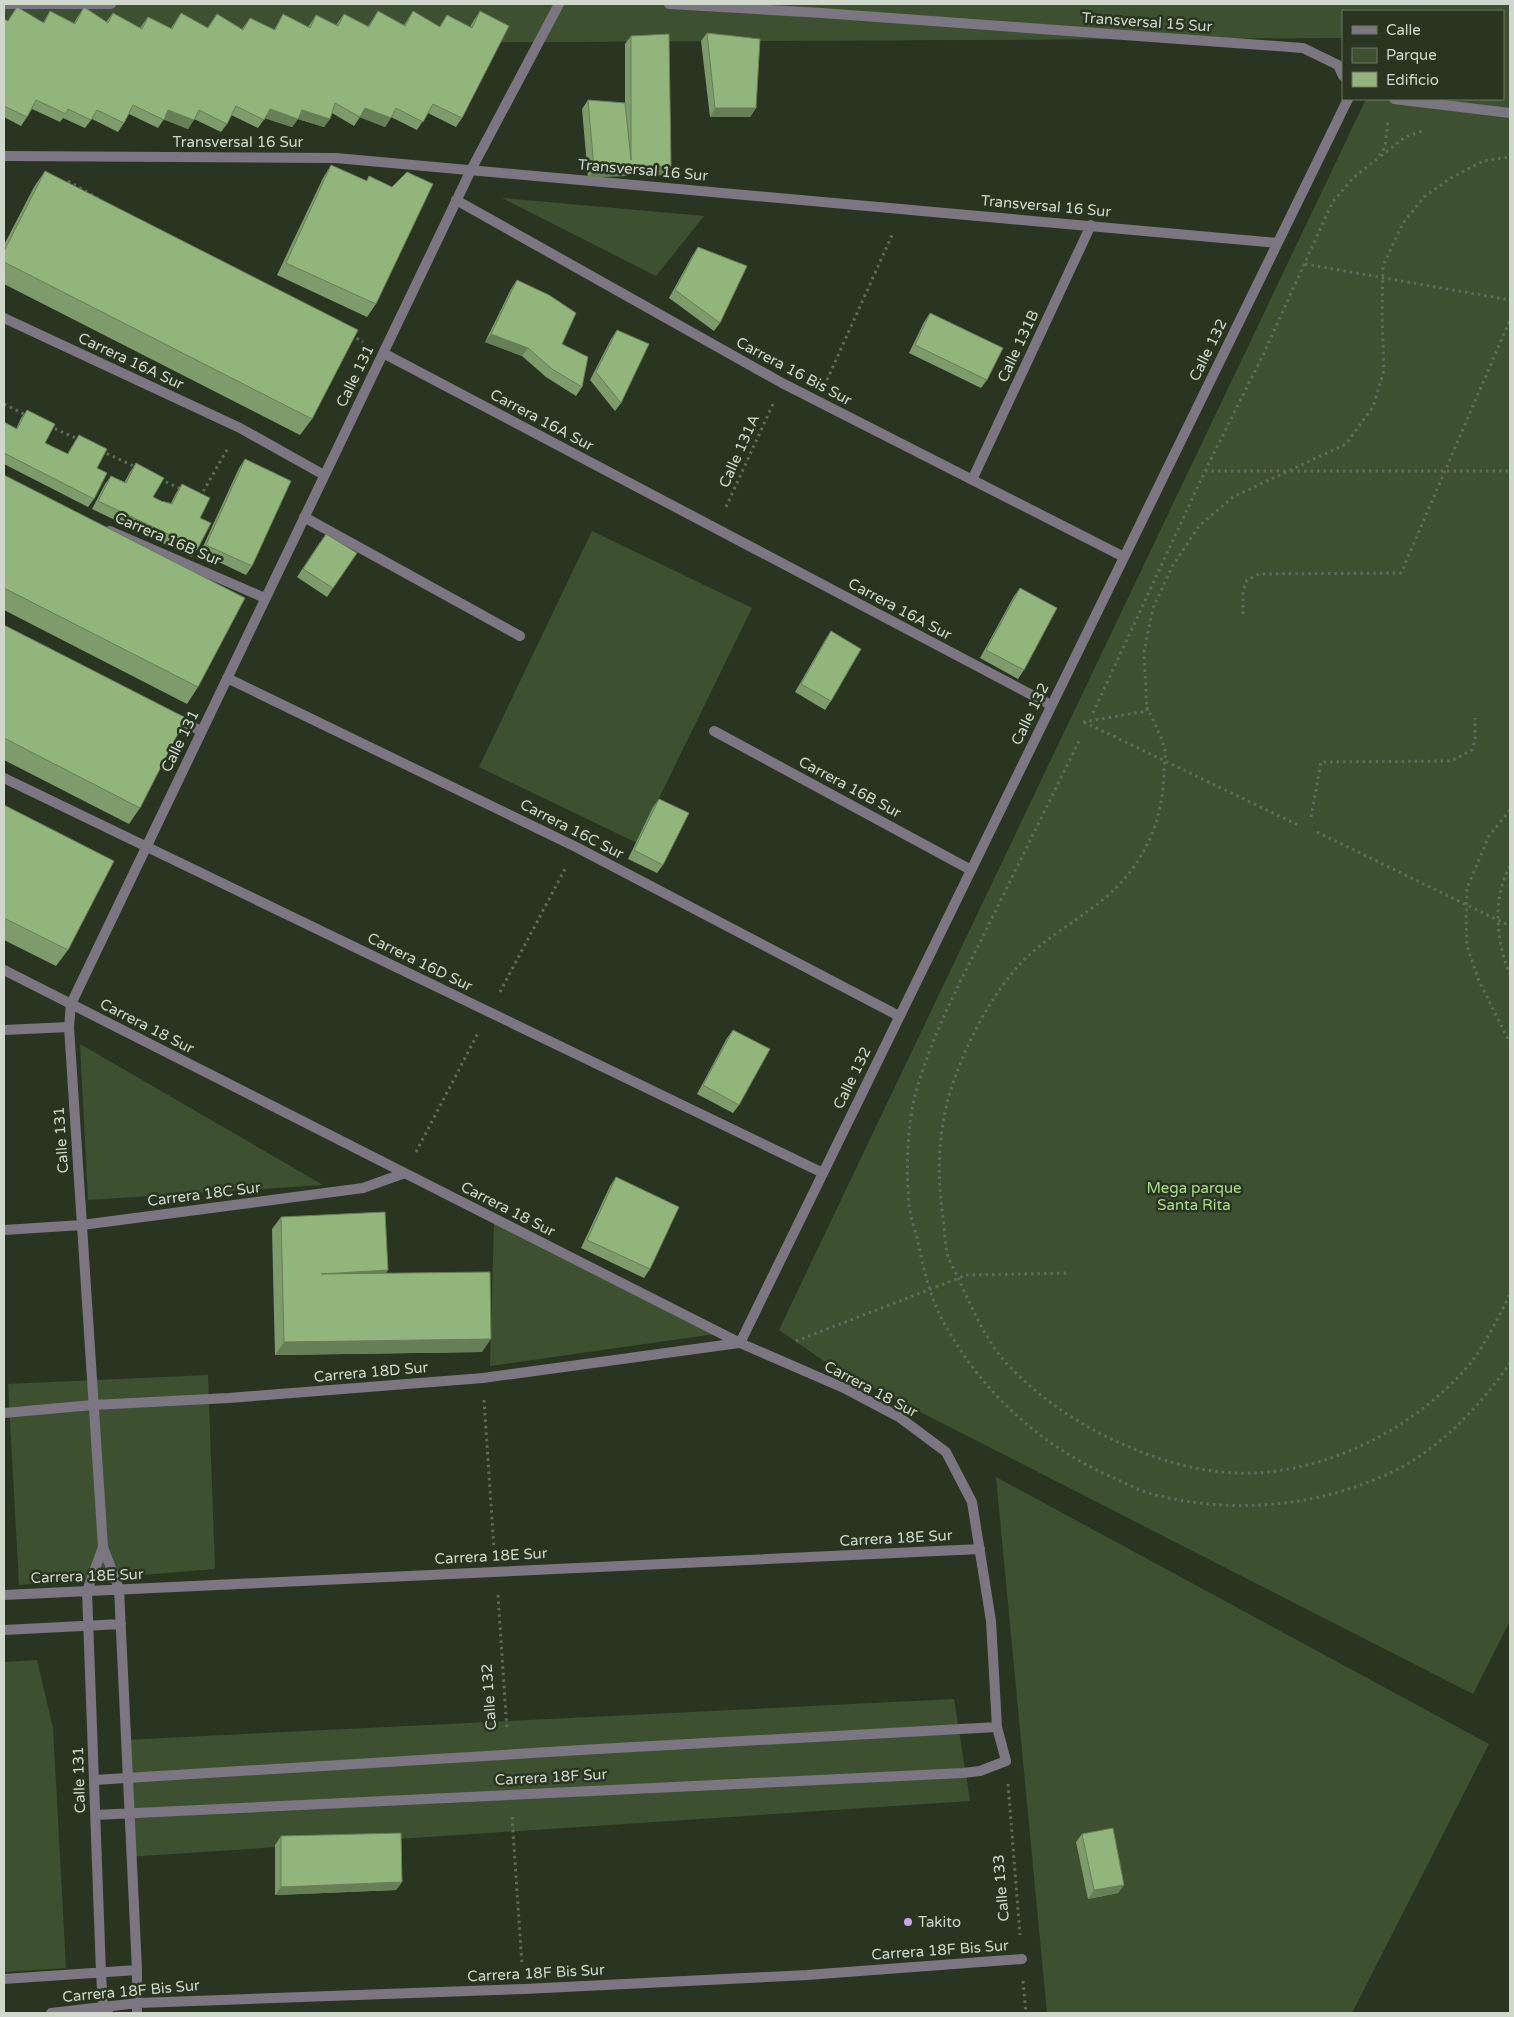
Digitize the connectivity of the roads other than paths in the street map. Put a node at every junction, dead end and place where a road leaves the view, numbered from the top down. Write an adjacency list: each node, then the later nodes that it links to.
1 (4, 4): 2 (street)
2 (111, 4)
3 (560, 4): 10 (street, Calle 131)
4 (669, 4): 5 (street, Transversal 15 Sur)
5 (1342, 74)
6 (1348, 100): 13 (street, Calle 132)
7 (1403, 100): 8 (street)
8 (1510, 112)
9 (4, 156): 10 (street, Transversal 16 Sur)
10 (470, 170): 11 (street, Calle 131); 12 (street, Transversal 16 Sur)
11 (456, 200): 15 (street, Calle 131); 17 (street, Carrera 16 Bis Sur)
12 (1090, 225): 13 (street, Transversal 16 Sur); 17 (street, Calle 131B)
13 (1278, 243): 20 (street, Calle 132)
14 (4, 318): 16 (street, Carrera 16A Sur)
15 (383, 353): 16 (street, Calle 131); 24 (street, Carrera 16A Sur)
16 (324, 475): 18 (street, Calle 131)
17 (972, 480): 20 (street, Carrera 16 Bis Sur)
18 (304, 517): 21 (street, Calle 131); 22 (street)
19 (103, 528): 21 (street, Carrera 16B Sur)
20 (1124, 557): 24 (street, Calle 132)
21 (265, 598): 23 (street, Calle 131)
22 (520, 636)
23 (227, 678): 26 (street, Calle 131); 33 (street, Carrera 16C Sur)
24 (1052, 705): 30 (street, Calle 132)
25 (167, 714): 26 (street)
26 (201, 731): 29 (street, Calle 131)
27 (714, 731): 30 (street, Carrera 16B Sur)
28 (4, 778): 29 (street, Carrera 16D Sur)
29 (146, 846): 32 (street, Calle 131); 37 (street, Carrera 16D Sur)
30 (971, 870): 33 (street, Calle 132)
31 (4, 970): 32 (street, Carrera 18 Sur)
32 (71, 1004): 34 (street, Calle 131); 36 (street, Carrera 18 Sur)
33 (899, 1016): 37 (street, Calle 132)
34 (69, 1027): 35 (street); 38 (street, Calle 131)
35 (4, 1030)
36 (405, 1173): 38 (street, Carrera 18C Sur); 40 (street, Carrera 18 Sur)
37 (822, 1173): 40 (street, Calle 132)
38 (82, 1225): 39 (street, Carrera 18C Sur); 41 (street, Calle 131)
39 (4, 1230)
40 (740, 1342): 41 (street, Carrera 18D Sur); 44 (street, Carrera 18 Sur)
41 (93, 1405): 42 (street, Carrera 18D Sur); 43 (street, Calle 131)
42 (4, 1413)
43 (102, 1547): 45 (street, Calle 131); 46 (street, Calle 131)
44 (980, 1549): 45 (street, Carrera 18E Sur); 51 (street)
45 (119, 1590): 46 (street, Carrera 18E Sur); 48 (street, Calle 131)
46 (87, 1591): 47 (street, Carrera 18E Sur); 49 (street, Calle 131)
47 (4, 1595)
48 (121, 1624): 49 (street); 52 (street, Calle 131)
49 (88, 1626): 50 (street); 53 (street, Calle 131)
50 (4, 1630)
51 (997, 1727): 52 (street, Carrera 18F Sur); 54 (street, Carrera 18F Sur)
52 (128, 1778): 53 (street, Carrera 18F Sur); 54 (street, Calle 131)
53 (94, 1780): 55 (street, Calle 131)
54 (130, 1813): 55 (street, Carrera 18F Sur); 57 (street, Calle 131)
55 (95, 1815): 58 (street, Calle 131)
56 (1022, 1959): 60 (street, Carrera 18F Bis Sur)
57 (137, 1970): 58 (street, Carrera 18F Bis Sur); 60 (street, Calle 131)
58 (101, 1973): 59 (street, Carrera 18F Bis Sur); 61 (street, Calle 131)
59 (4, 1979)
60 (138, 2008): 61 (street, Carrera 18F Bis Sur)
61 (106, 2010): 62 (street, Carrera 18F Bis Sur)
62 (51, 2013)

